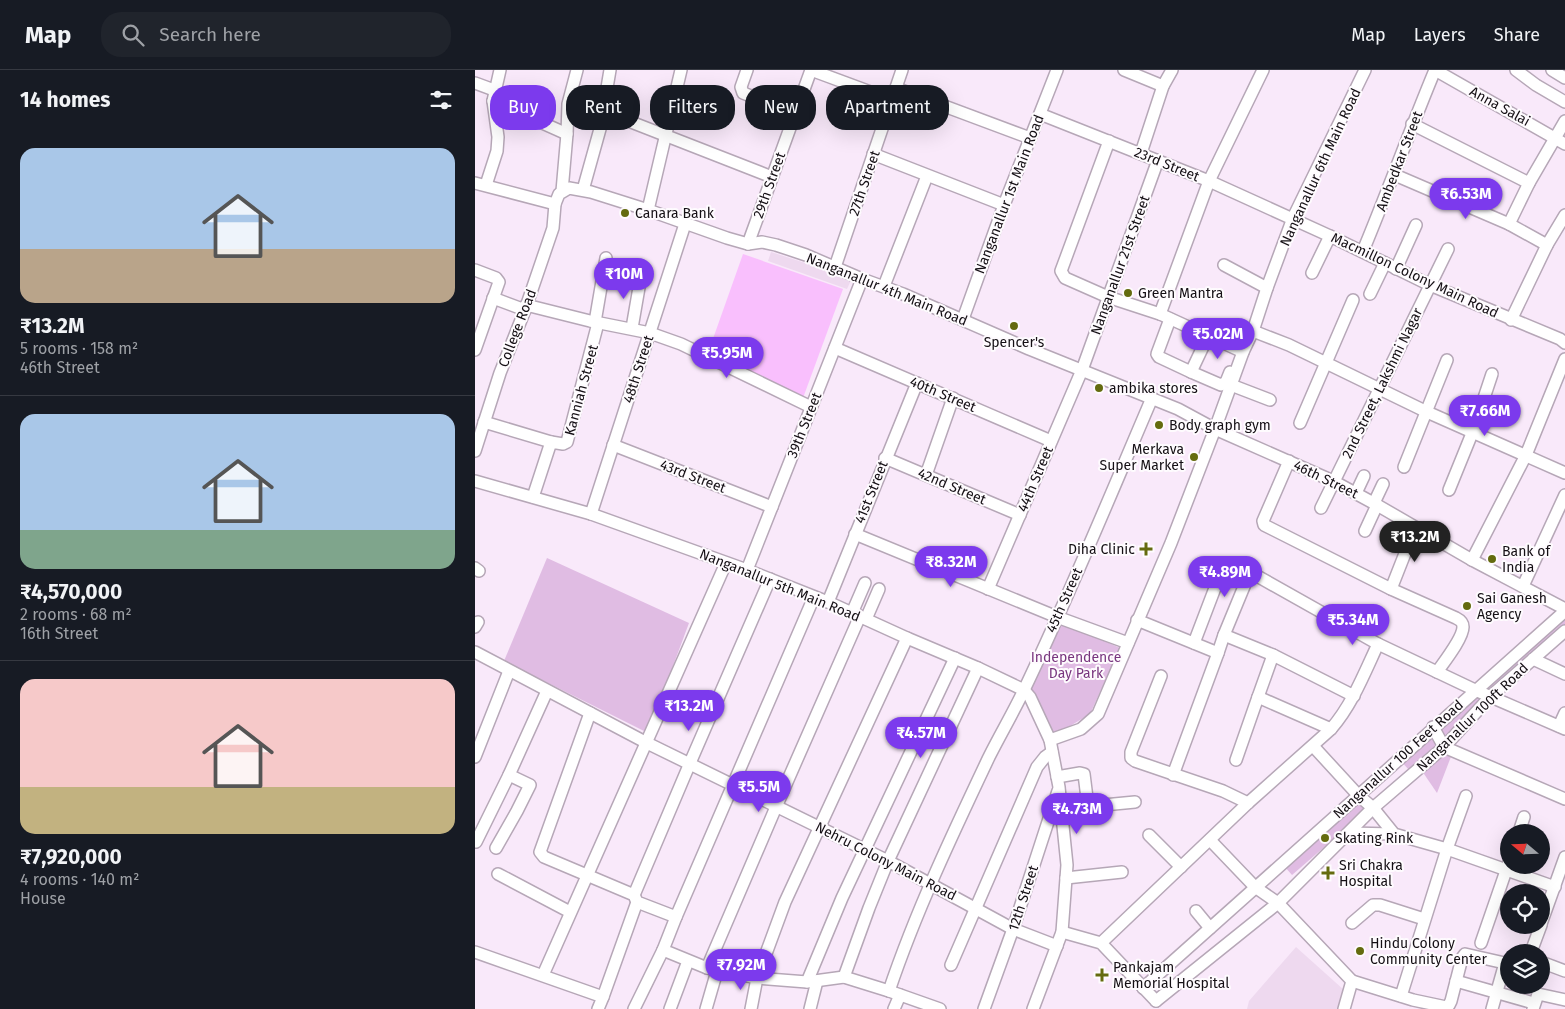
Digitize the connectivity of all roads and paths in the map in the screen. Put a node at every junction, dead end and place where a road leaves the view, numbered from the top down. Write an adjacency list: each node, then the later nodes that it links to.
1 (500, 70): 18 (street)
2 (577, 70): 35 (street)
3 (610, 70): 49 (street)
4 (681, 70): 36 (street)
5 (747, 70): 24 (street)
6 (811, 70): 19 (street, 29th Street); 20 (street)
7 (902, 70): 21 (street, 27th Street)
8 (1057, 70): 27 (street, Nanganallur 1st Main Road)
9 (1124, 70): 22 (street)
10 (1172, 70): 22 (street)
11 (1263, 70): 46 (street)
12 (1365, 70): 55 (street, Nanganallur 6th Main Road)
13 (1435, 70): 29 (street, Ambedkar Street); 39 (street, Anna Salai)
14 (1516, 70): 25 (street)
15 (1551, 70): 16 (street)
16 (1565, 78)
17 (475, 83): 23 (street)
18 (496, 85)
19 (805, 85)
20 (852, 85)
21 (897, 85)
22 (1163, 86): 41 (street)
23 (490, 92)
24 (745, 93)
25 (1565, 102)
26 (949, 108): 37 (street)
27 (1040, 114): 37 (street, Nanganallur 1st Main Road); 38 (street, 23rd Street)
28 (1565, 121): 39 (street)
29 (1412, 124): 43 (street, Ambedkar Street); 47 (street)
30 (640, 125): 36 (street)
31 (556, 128): 35 (street)
32 (497, 130): 48 (street)
33 (789, 130): 45 (street, 29th Street)
34 (881, 130): 40 (street, 27th Street)
35 (567, 134): 50 (street)
36 (666, 135): 45 (street); 53 (street)
37 (1030, 138): 52 (street, Nanganallur 1st Main Road)
38 (1109, 140): 41 (street, 23rd Street); 77 (street)
39 (1560, 141): 47 (street)
40 (873, 154): 44 (street); 67 (street, 27th Street)
41 (1141, 154): 42 (street, 23rd Street)
42 (1158, 160): 46 (street, 23rd Street); 77 (street, Nanganallur 21st Street)
43 (1395, 175): 57 (street); 63 (street, Ambedkar Street)
44 (927, 176): 52 (street); 74 (street)
45 (772, 177): 60 (street, 29th Street)
46 (1209, 181): 55 (street, 23rd Street); 82 (street)
47 (1529, 183): 57 (street)
48 (481, 184): 51 (street)
49 (583, 190): 50 (street, Nanganallur 4th Main Road); 53 (street, Nanganallur 4th Main Road)
50 (562, 192): 51 (street)
51 (555, 204): 80 (street, College Road)
52 (1004, 205): 81 (street, Nanganallur 1st Main Road)
53 (648, 210): 56 (street, Nanganallur 4th Main Road)
54 (1565, 215): 61 (street)
55 (1293, 218): 59 (street, Macmillon Colony Main Road); 75 (street, Nanganallur 6th Main Road)
56 (685, 224): 60 (street, Nanganallur 4th Main Road); 87 (street, 48th Street)
57 (1509, 224): 61 (street)
58 (1416, 225): 68 (street)
59 (1330, 236): 63 (street, Macmillon Colony Main Road); 70 (street)
60 (748, 244): 67 (street, Nanganallur 4th Main Road)
61 (1547, 246): 83 (street)
62 (1448, 249): 73 (street, 2nd Street, Lakshmi Nagar)
63 (1363, 251): 65 (street, Macmillon Colony Main Road)
64 (606, 258): 84 (street)
65 (1385, 263): 68 (street, Macmillon Colony Main Road); 76 (street)
66 (1224, 265): 75 (street)
67 (835, 267): 72 (street, Nanganallur 4th Main Road)
68 (1396, 268): 73 (street, Macmillon Colony Main Road)
69 (475, 270): 78 (street)
70 (1312, 273)
71 (641, 276): 85 (street)
72 (862, 279): 74 (street, Nanganallur 4th Main Road); 90 (street, 39th Street)
73 (1430, 285): 83 (street, Macmillon Colony Main Road); 101 (street, 2nd Street, Lakshmi Nagar)
74 (884, 286): 81 (street, Nanganallur 4th Main Road)
75 (1267, 288): 86 (street, Nanganallur 6th Main Road)
76 (1370, 294)
77 (1108, 297): 82 (street); 96 (street, Nanganallur 21st Street)
78 (493, 298): 80 (street); 91 (street)
79 (1353, 300): 95 (street)
80 (525, 308): 84 (street); 107 (street, College Road)
81 (963, 319): 96 (street, Nanganallur 4th Main Road)
82 (1166, 319): 89 (street); 97 (street)
83 (1511, 320): 88 (street, Macmillon Colony Main Road)
84 (597, 322): 85 (street); 112 (street, Kanniah Street)
85 (632, 328): 87 (street)
86 (1253, 332): 92 (street, Nanganallur 6th Main Road); 95 (street)
87 (650, 333): 105 (street); 113 (street, 48th Street)
88 (1563, 337)
89 (1207, 338): 92 (street); 97 (street)
90 (835, 348): 99 (street, 40th Street); 105 (street, 39th Street)
91 (475, 350)
92 (1240, 354): 97 (street); 100 (street, Nanganallur 6th Main Road)
93 (1565, 359): 115 (street)
94 (1447, 360): 106 (street)
95 (1327, 363): 101 (street); 108 (street)
96 (1082, 370): 103 (street, Nanganallur 4th Main Road); 111 (street, 44th Street)
97 (1191, 372)
98 (1492, 374): 110 (street)
99 (917, 383): 102 (street, 40th Street); 116 (street, 41st Street)
100 (1231, 385): 104 (street); 109 (street, Nanganallur 6th Main Road)
101 (1380, 388): 106 (street); 123 (street, 2nd Street, Lakshmi Nagar)
102 (953, 398): 111 (street, 40th Street); 120 (street)
103 (1151, 398): 109 (street, Nanganallur 4th Main Road); 151 (street, 45th Street)
104 (1270, 400)
105 (811, 407): 130 (street, 39th Street)
106 (1427, 412): 110 (street); 118 (street)
107 (484, 422): 112 (street); 114 (street, College Road)
108 (1300, 423)
109 (1215, 429): 117 (street, 46th Street); 152 (street, Nanganallur 6th Main Road)
110 (1473, 431): 115 (street); 125 (street)
111 (1051, 441): 133 (street, 44th Street)
112 (551, 442): 128 (street, Kanniah Street)
113 (613, 445): 130 (street, 43rd Street); 132 (street, 48th Street)
114 (475, 450)
115 (1526, 455): 119 (street); 137 (street)
116 (885, 458): 120 (street, 42nd Street); 136 (street, 41st Street)
117 (1289, 460): 123 (street, 46th Street); 146 (street)
118 (1405, 467)
119 (1565, 473)
120 (926, 476): 133 (street, 42nd Street)
121 (1364, 476): 126 (street)
122 (475, 481): 128 (street, Nanganallur 5th Main Road)
123 (1333, 481): 126 (street, 46th Street); 131 (street, 2nd Street, Lakshmi Nagar)
124 (1383, 484): 129 (street)
125 (1449, 490)
126 (1356, 493): 129 (street, 46th Street)
127 (1565, 494): 143 (street)
128 (533, 497): 132 (street, Nanganallur 5th Main Road)
129 (1376, 504): 134 (street, 46th Street); 135 (street)
130 (772, 507): 139 (street, 39th Street)
131 (1321, 508)
132 (591, 514): 138 (street, Nanganallur 5th Main Road)
133 (1020, 515): 145 (street, 44th Street)
134 (1415, 528): 137 (street, 46th Street); 146 (street)
135 (1365, 531)
136 (855, 534): 145 (street); 148 (street, 41st Street)
137 (1472, 560): 143 (street, 46th Street)
138 (726, 563): 139 (street, Nanganallur 5th Main Road); 181 (street)
139 (747, 570): 141 (street, Nanganallur 5th Main Road)
140 (1250, 572): 154 (street); 157 (street); 158 (street)
141 (770, 579): 147 (street, Nanganallur 5th Main Road); 187 (street)
142 (865, 583): 150 (street)
143 (1523, 586): 149 (street, 46th Street)
144 (879, 589): 150 (street)
145 (988, 589): 151 (street)
146 (1391, 589): 166 (street)
147 (814, 597): 148 (street, Nanganallur 5th Main Road); 191 (street)
148 (828, 602): 150 (street, Nanganallur 5th Main Road)
149 (1565, 610): 170 (street, Nanganallur 100 Feet Road)
150 (860, 614): 155 (street, Nanganallur 5th Main Road); 198 (street)
151 (1057, 617): 156 (street); 169 (street, 45th Street)
152 (1137, 620): 156 (street, Nanganallur 6th Main Road); 157 (street)
153 (1565, 632): 163 (street, Nanganallur 100ft Road)
154 (1224, 635): 160 (street); 161 (street)
155 (907, 638): 162 (street, Nanganallur 5th Main Road); 203 (street)
156 (1128, 643): 180 (street, Nanganallur 6th Main Road)
157 (1194, 643): 160 (street)
158 (1378, 644): 166 (street); 172 (street)
159 (475, 652): 165 (street, Nehru Colony Main Road)
160 (1218, 653): 189 (street)
161 (1273, 655): 172 (street); 174 (street)
162 (955, 658): 164 (street, Nanganallur 5th Main Road); 211 (street)
163 (1533, 659): 167 (street); 173 (street, Nanganallur 100ft Road)
164 (978, 668): 169 (street, Nanganallur 5th Main Road); 213 (street)
165 (509, 671): 171 (street, Nehru Colony Main Road); 185 (street)
166 (1437, 672): 170 (street)
167 (1565, 674)
168 (1161, 676): 189 (street)
169 (1023, 690): 180 (street); 222 (street, 45th Street)
170 (1475, 690): 173 (street); 177 (street, Nanganallur 100 Feet Road)
171 (547, 691): 175 (street, Nehru Colony Main Road); 188 (street)
172 (1354, 696): 179 (street)
173 (1491, 696): 178 (street); 183 (street, Nanganallur 100ft Road)
174 (1258, 697): 179 (street); 186 (street)
175 (590, 713): 181 (street, Nehru Colony Main Road); 220 (street)
176 (1565, 713): 178 (street)
177 (1433, 727): 183 (street); 192 (street, Nanganallur 100 Feet Road)
178 (1562, 728)
179 (1331, 730): 182 (street)
180 (1050, 740): 184 (street)
181 (647, 743): 187 (street, Nehru Colony Main Road); 220 (street)
182 (1313, 746): 192 (street); 196 (street)
183 (1445, 747): 194 (street); 199 (street, Nanganallur 100ft Road)
184 (1052, 752): 190 (street); 228 (street)
185 (475, 757)
186 (1236, 760)
187 (690, 763): 191 (street, Nehru Colony Main Road); 225 (street)
188 (509, 775): 208 (street); 209 (street)
189 (1173, 775): 196 (street)
190 (1060, 780): 197 (street); 197 (street); 200 (street); 234 (street, 12th Street)
191 (732, 785): 198 (street, Nehru Colony Main Road); 231 (street)
192 (1357, 795): 199 (street); 224 (street, Nanganallur 100 Feet Road)
193 (1466, 796): 210 (street)
194 (1565, 799)
195 (1135, 802): 197 (street)
196 (1249, 803): 207 (street)
197 (1088, 804): 200 (street)
198 (776, 807): 203 (street, Nehru Colony Main Road); 246 (street)
199 (1373, 808): 204 (street, Nanganallur 100ft Road); 205 (street)
200 (1062, 809): 221 (street)
201 (1524, 817): 202 (street)
202 (1522, 824)
203 (820, 827): 211 (street, Nehru Colony Main Road); 249 (street)
204 (1349, 832): 205 (street); 226 (street, Nanganallur 100ft Road)
205 (1394, 834): 210 (street)
206 (1149, 835): 215 (street)
207 (1210, 840): 215 (street); 224 (street)
208 (476, 842)
209 (496, 848)
210 (1447, 849): 214 (street); 232 (street)
211 (864, 850): 213 (street, Nehru Colony Main Road); 254 (street)
212 (1565, 857): 223 (street)
213 (888, 861): 222 (street, Nehru Colony Main Road); 250 (street)
214 (1500, 864)
215 (1181, 867): 237 (street)
216 (1122, 872): 221 (street)
217 (498, 874): 230 (street)
218 (1504, 874): 238 (street)
219 (1528, 874): 223 (street)
220 (587, 875): 225 (street); 230 (street)
221 (1066, 878): 236 (street)
222 (931, 884): 228 (street, Nehru Colony Main Road); 257 (street, 45th Street)
223 (1559, 886): 227 (street)
224 (1255, 887): 226 (street); 235 (street, Nanganallur 100 Feet Road)
225 (636, 898): 231 (street); 259 (street)
226 (1278, 903): 251 (street); 263 (street, Nanganallur 100ft Road)
227 (1550, 905)
228 (975, 908): 234 (street, Nehru Colony Main Road); 244 (street)
229 (1196, 911): 235 (street)
230 (570, 912): 248 (street)
231 (676, 917): 240 (street)
232 (1425, 919): 233 (street); 260 (street)
233 (1352, 923)
234 (1013, 928): 239 (street, Nehru Colony Main Road); 274 (street, 12th Street)
235 (1211, 928): 255 (street, Nanganallur 100 Feet Road)
236 (1062, 932): 237 (street); 239 (street)
237 (1101, 943): 255 (street)
238 (1481, 943)
239 (1057, 946): 275 (street)
240 (663, 950): 242 (street); 267 (street)
241 (475, 952): 248 (street)
242 (688, 960): 246 (street); 268 (street)
243 (1500, 961): 252 (street)
244 (951, 965)
245 (1550, 965): 247 (street)
246 (712, 969): 249 (street); 269 (street)
247 (1565, 971)
248 (543, 975): 259 (street)
249 (757, 978): 254 (street); 270 (street)
250 (844, 978): 254 (street); 257 (street)
251 (1352, 981): 260 (street); 276 (street)
252 (1456, 981): 256 (street); 264 (street)
253 (1500, 981): 256 (street)
254 (812, 982): 271 (street)
255 (1143, 988): 263 (street)
256 (1496, 992): 265 (street); 277 (street)
257 (894, 993): 272 (street, 45th Street); 273 (street)
258 (1533, 994): 265 (street)
259 (603, 996): 266 (street)
260 (1401, 996): 262 (street)
261 (1565, 1000): 265 (street)
262 (1412, 1004): 264 (street)
263 (1155, 1005)
264 (1449, 1007)
265 (1531, 1007)
266 (598, 1009)
267 (634, 1009)
268 (670, 1009)
269 (706, 1009)
270 (751, 1009)
271 (810, 1009)
272 (894, 1009)
273 (940, 1009)
274 (984, 1009)
275 (1033, 1009)
276 (1344, 1009)
277 (1492, 1009)

